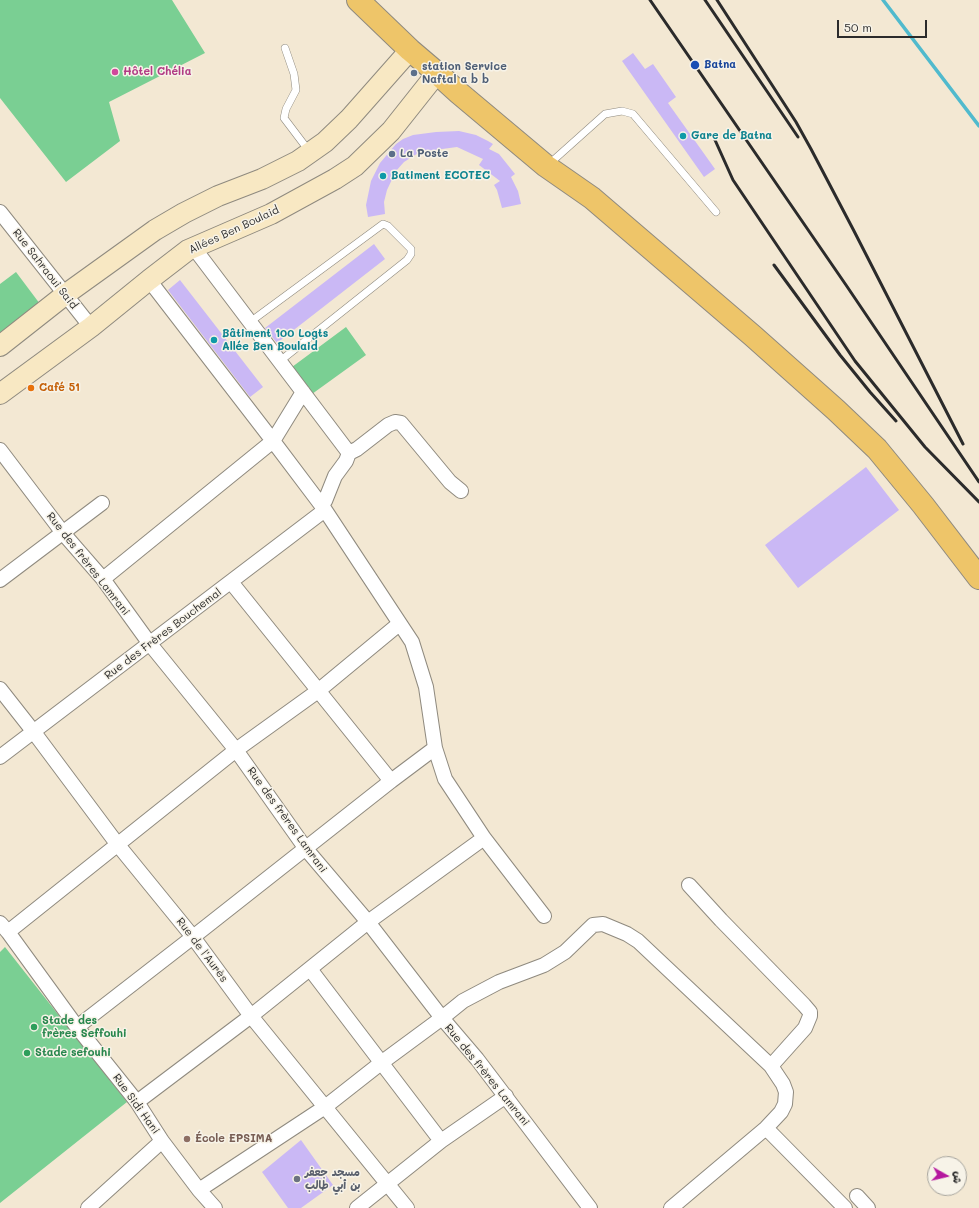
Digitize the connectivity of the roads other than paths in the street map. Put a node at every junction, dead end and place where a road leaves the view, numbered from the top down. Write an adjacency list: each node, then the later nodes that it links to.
1 (366, 2): 3 (main road)
2 (285, 48): 5 (lane)
3 (410, 50): 4 (main road); 5 (main road)
4 (437, 73): 6 (main road); 9 (main road, Allées Ben Boulaid)
5 (311, 152): 11 (main road)
6 (546, 166): 8 (lane); 25 (main road)
7 (0, 212): 11 (street, Rue Sahraoui Said)
8 (716, 212)
9 (194, 248): 10 (main road, Allées Ben Boulaid); 12 (street)
10 (148, 280): 13 (main road, Allées Ben Boulaid); 18 (street)
11 (66, 294): 13 (street, Rue Sahraoui Said); 14 (main road)
12 (250, 322): 15 (street); 15 (lane)
13 (91, 327): 17 (main road, Allées Ben Boulaid)
14 (0, 346)
15 (280, 361): 16 (street)
16 (304, 392): 18 (street); 20 (street)
17 (0, 394)
18 (273, 441): 23 (street); 26 (street)
19 (0, 450): 24 (street, Rue des frères Lamrani)
20 (349, 453): 21 (street); 23 (street)
21 (461, 491)
22 (102, 503): 24 (street)
23 (325, 506): 28 (street, Rue des Frères Bouchemal); 29 (street)
24 (63, 533): 26 (street, Rue des frères Lamrani); 27 (street)
25 (979, 578)
26 (103, 579): 30 (street, Rue des frères Lamrani)
27 (0, 580)
28 (231, 582): 30 (street, Rue des Frères Bouchemal); 32 (street)
29 (400, 624): 32 (street); 34 (street)
30 (150, 644): 33 (street, Rue des Frères Bouchemal); 35 (street, Rue des frères Lamrani)
31 (0, 689): 33 (street, Rue de l'Aurès)
32 (318, 691): 35 (street); 37 (street)
33 (34, 731): 36 (street, Rue des Frères Bouchemal); 39 (street, Rue de l'Aurès)
34 (436, 748): 37 (street); 38 (street)
35 (236, 750): 39 (street); 40 (street, Rue des frères Lamrani)
36 (0, 757)
37 (391, 781): 40 (street)
38 (484, 838): 42 (street); 43 (street)
39 (118, 845): 44 (street); 45 (street, Rue de l'Aurès)
40 (306, 849): 43 (street, Rue des frères Lamrani); 45 (street)
41 (689, 885): 51 (street)
42 (544, 916)
43 (368, 922): 46 (street); 48 (street, Rue des frères Lamrani)
44 (4, 927): 49 (street, Rue Sidi Hani)
45 (193, 937): 47 (street, Rue de l'Aurès); 49 (street)
46 (310, 969): 47 (street); 50 (street)
47 (251, 1016): 53 (street); 54 (street, Rue de l'Aurès)
48 (442, 1018): 50 (street); 51 (street); 52 (street, Rue des frères Lamrani)
49 (77, 1027): 53 (street, Rue Sidi Hani)
50 (381, 1063): 54 (street); 57 (street)
51 (771, 1066): 55 (street)
52 (506, 1096): 57 (street); 65 (street, Rue des frères Lamrani)
53 (137, 1102): 56 (street, Rue Sidi Hani)
54 (325, 1107): 58 (street, Rue de l'Aurès); 59 (street)
55 (766, 1128): 66 (street); 67 (street)
56 (162, 1141): 59 (street, Rue Sidi Hani); 61 (street)
57 (441, 1141): 58 (street)
58 (388, 1183): 63 (street); 64 (street, Rue de l'Aurès)
59 (199, 1190): 62 (street, Rue Sidi Hani)
60 (857, 1196): 68 (street)
61 (88, 1208)
62 (215, 1208)
63 (356, 1208)
64 (407, 1208)
65 (590, 1208)
66 (671, 1208)
67 (845, 1208)
68 (868, 1208)

